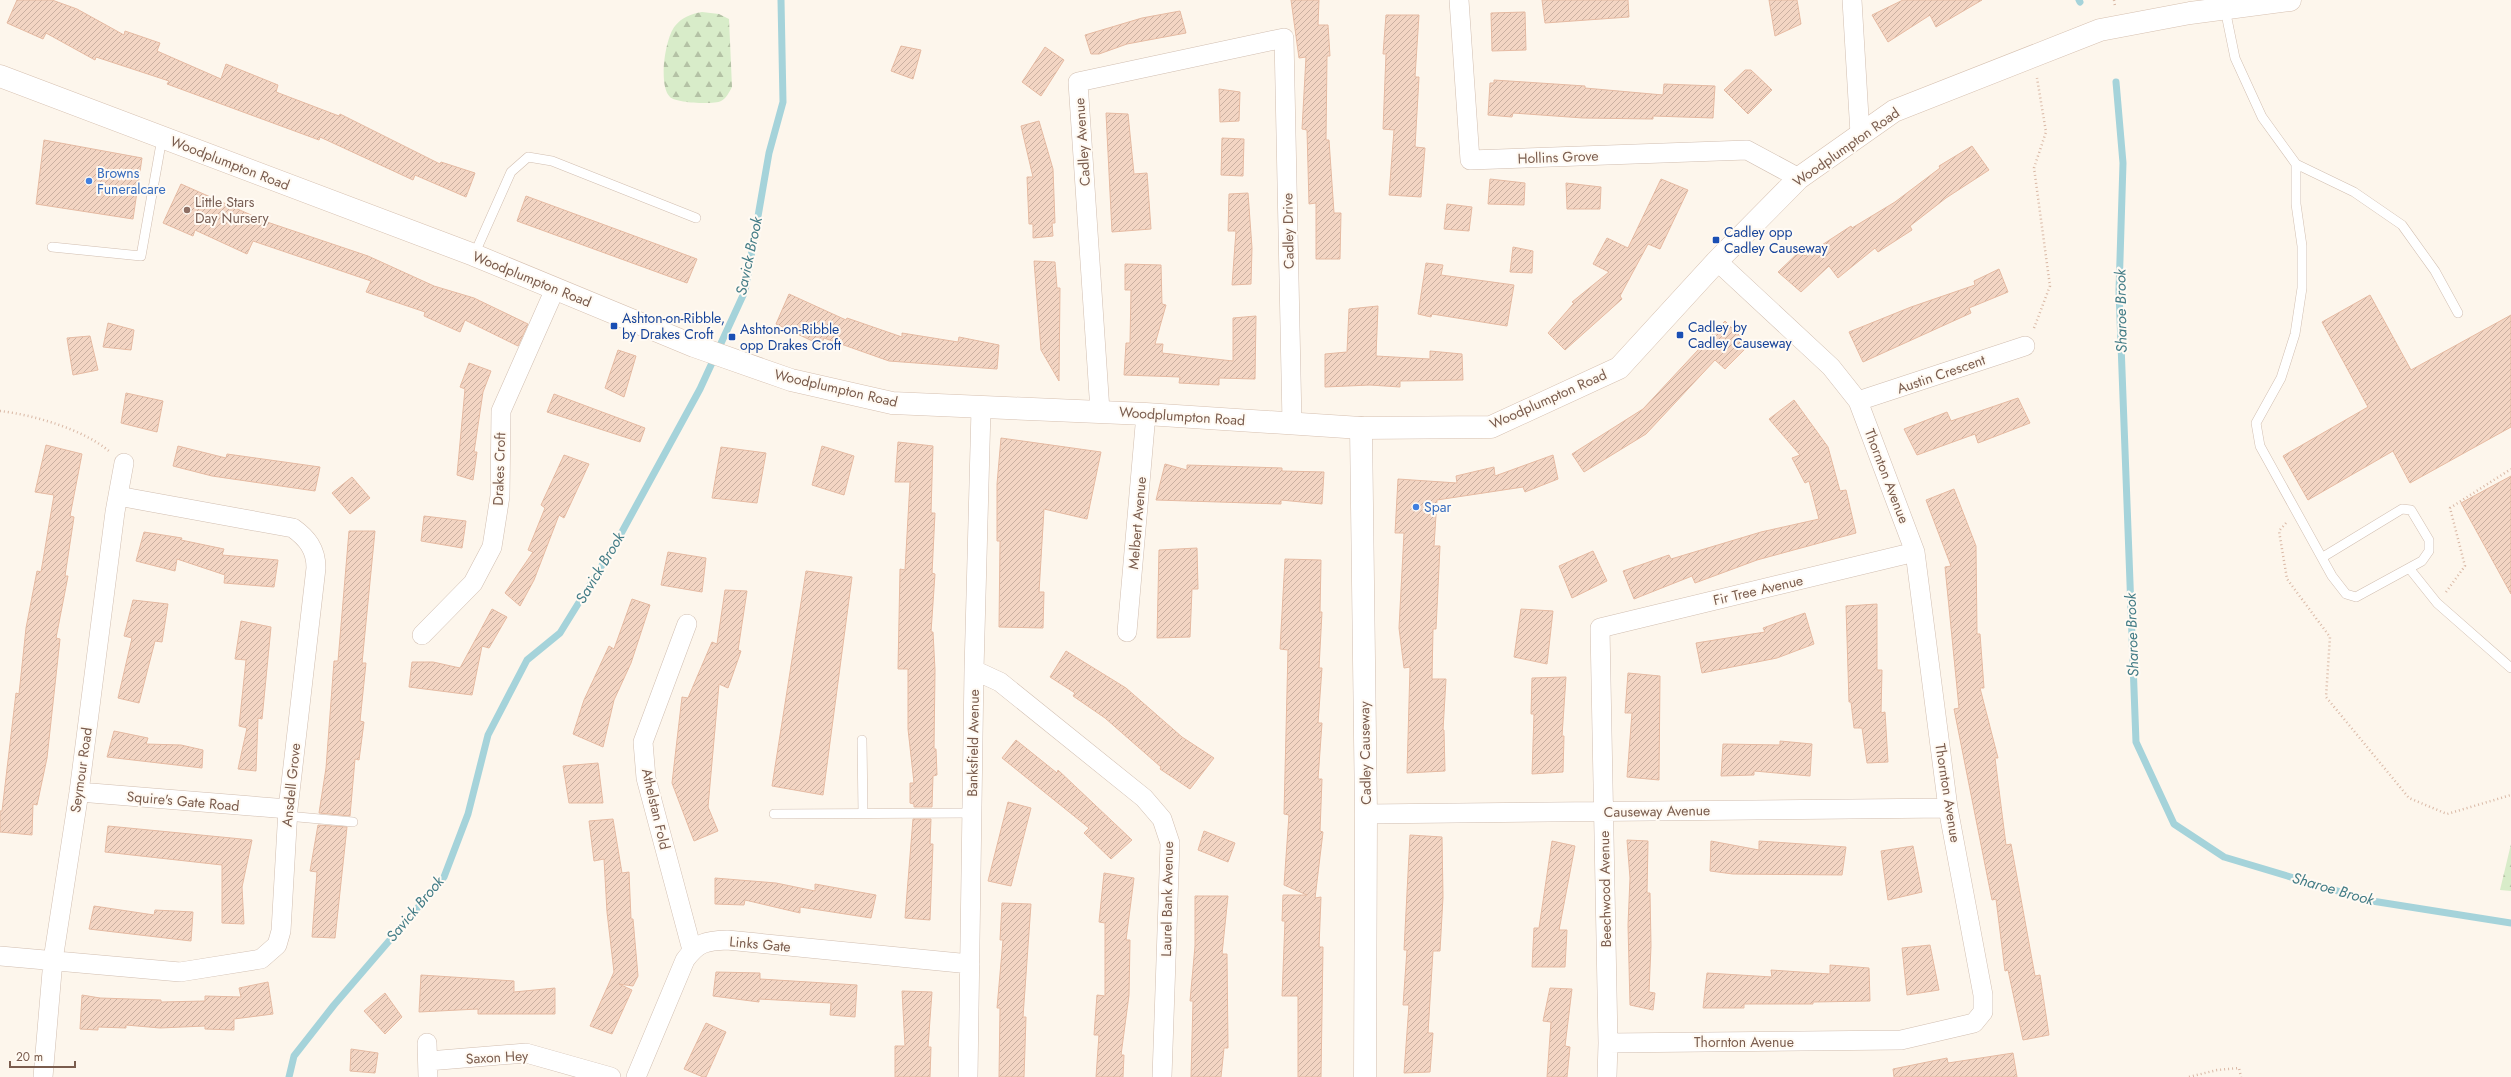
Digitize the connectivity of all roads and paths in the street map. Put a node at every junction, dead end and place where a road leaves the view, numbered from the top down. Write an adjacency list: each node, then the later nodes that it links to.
1 (1459, 0): 12 (street, Hollins Grove)
2 (1852, 0): 9 (street)
3 (2290, 0): 5 (main road, Woodplumpton Road)
4 (2190, 7): 5 (main road, Woodplumpton Road); 7 (main road, Woodplumpton Road)
5 (2225, 9): 11 (lane)
6 (1284, 38): 23 (street, Cadley Avenue); 25 (street, Cadley Drive)
7 (2034, 56): 9 (main road, Woodplumpton Road); 19 (path)
8 (0, 76): 10 (main road, Woodplumpton Road)
9 (1860, 134): 12 (main road, Woodplumpton Road)
10 (162, 138): 14 (lane); 15 (main road, Woodplumpton Road)
11 (2296, 164): 18 (lane); 30 (lane)
12 (1798, 178): 16 (main road, Woodplumpton Road)
13 (696, 218): 15 (lane)
14 (52, 247)
15 (474, 256): 17 (main road, Woodplumpton Road)
16 (1717, 261): 20 (street, Thornton Avenue); 26 (main road, Woodplumpton Road)
17 (556, 288): 21 (main road, Woodplumpton Road); 38 (street, Drakes Croft)
18 (2458, 313)
19 (2025, 346): 20 (street, Austin Crescent)
20 (1858, 401): 31 (street, Thornton Avenue)
21 (981, 409): 23 (main road, Woodplumpton Road); 40 (street, Banksfield Avenue)
22 (0, 411): 27 (path)
23 (1100, 411): 24 (main road, Woodplumpton Road)
24 (1146, 414): 25 (main road, Woodplumpton Road); 37 (street, Melbert Avenue)
25 (1292, 423): 26 (main road, Woodplumpton Road)
26 (1361, 428): 50 (main road, Cadley Causeway)
27 (124, 463): 29 (street, Seymour Road)
28 (2511, 469): 34 (path)
29 (118, 496): 42 (street, Seymour Road); 45 (street, Ansdell Grove)
30 (2296, 510): 32 (lane); 43 (path)
31 (1915, 552): 36 (street, Fir Tree Avenue); 44 (street, Thornton Avenue)
32 (2323, 556): 33 (lane); 33 (lane)
33 (2409, 568): 34 (lane)
34 (2438, 603): 39 (lane)
35 (687, 624): 52 (street, Athelstan Fold)
36 (1600, 628): 46 (street, Beechwood Avenue)
37 (1127, 632)
38 (422, 635)
39 (2511, 668)
40 (974, 670): 47 (street, Banksfield Avenue); 62 (street, Laurel Bank Avenue)
41 (862, 740): 49 (lane)
42 (79, 792): 45 (street, Squire's Gate Road); 54 (street, Seymour Road)
43 (2511, 795)
44 (1948, 808): 46 (street, Causeway Avenue); 56 (street, Thornton Avenue)
45 (287, 812): 51 (lane); 54 (street, Ansdell Grove)
46 (1603, 812): 50 (street, Causeway Avenue); 56 (street, Beechwood Avenue)
47 (972, 813): 49 (lane); 55 (street, Banksfield Avenue)
48 (774, 814): 49 (lane)
49 (863, 814)
50 (1366, 814): 63 (main road, Cadley Causeway)
51 (353, 822)
52 (692, 950): 55 (street, Links Gate); 60 (street)
53 (0, 956): 54 (street, Ansdell Grove)
54 (52, 960): 58 (street, Seymour Road)
55 (970, 964): 61 (street, Banksfield Avenue)
56 (1608, 1042): 64 (street, Beechwood Avenue)
57 (428, 1060): 59 (street, Saxon Hey)
58 (43, 1077)
59 (611, 1077)
60 (636, 1077)
61 (968, 1077)
62 (1162, 1077)
63 (1365, 1077)
64 (1607, 1077)
65 (2189, 1077): 66 (path)
66 (2241, 1077)

